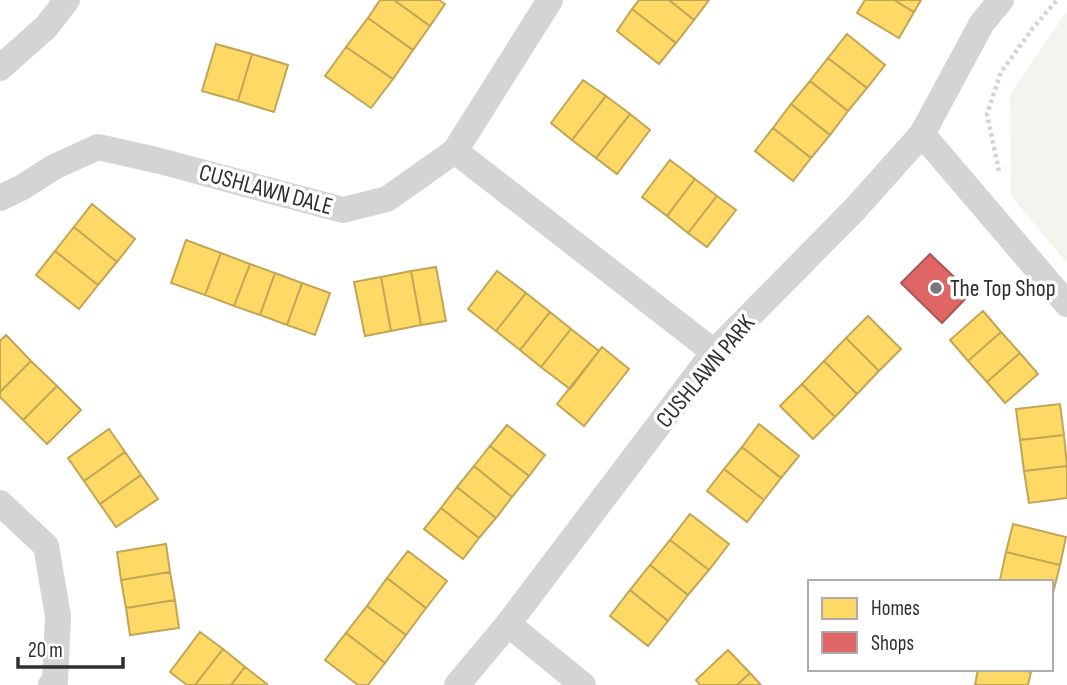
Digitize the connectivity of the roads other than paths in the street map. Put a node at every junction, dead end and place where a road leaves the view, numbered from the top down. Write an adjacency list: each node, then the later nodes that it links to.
1 (67, 0): 4 (street)
2 (550, 0): 6 (street)
3 (1001, 0): 5 (street, CUSHLAWN PARK)
4 (0, 68)
5 (922, 134): 8 (street); 9 (street, CUSHLAWN PARK)
6 (455, 151): 7 (street, CUSHLAWN DALE); 9 (street)
7 (0, 198)
8 (1067, 304)
9 (714, 352): 11 (street, CUSHLAWN PARK)
10 (0, 503): 12 (street)
11 (508, 624): 13 (street, CUSHLAWN PARK); 14 (street)
12 (55, 684)
13 (457, 685)
14 (583, 685)

